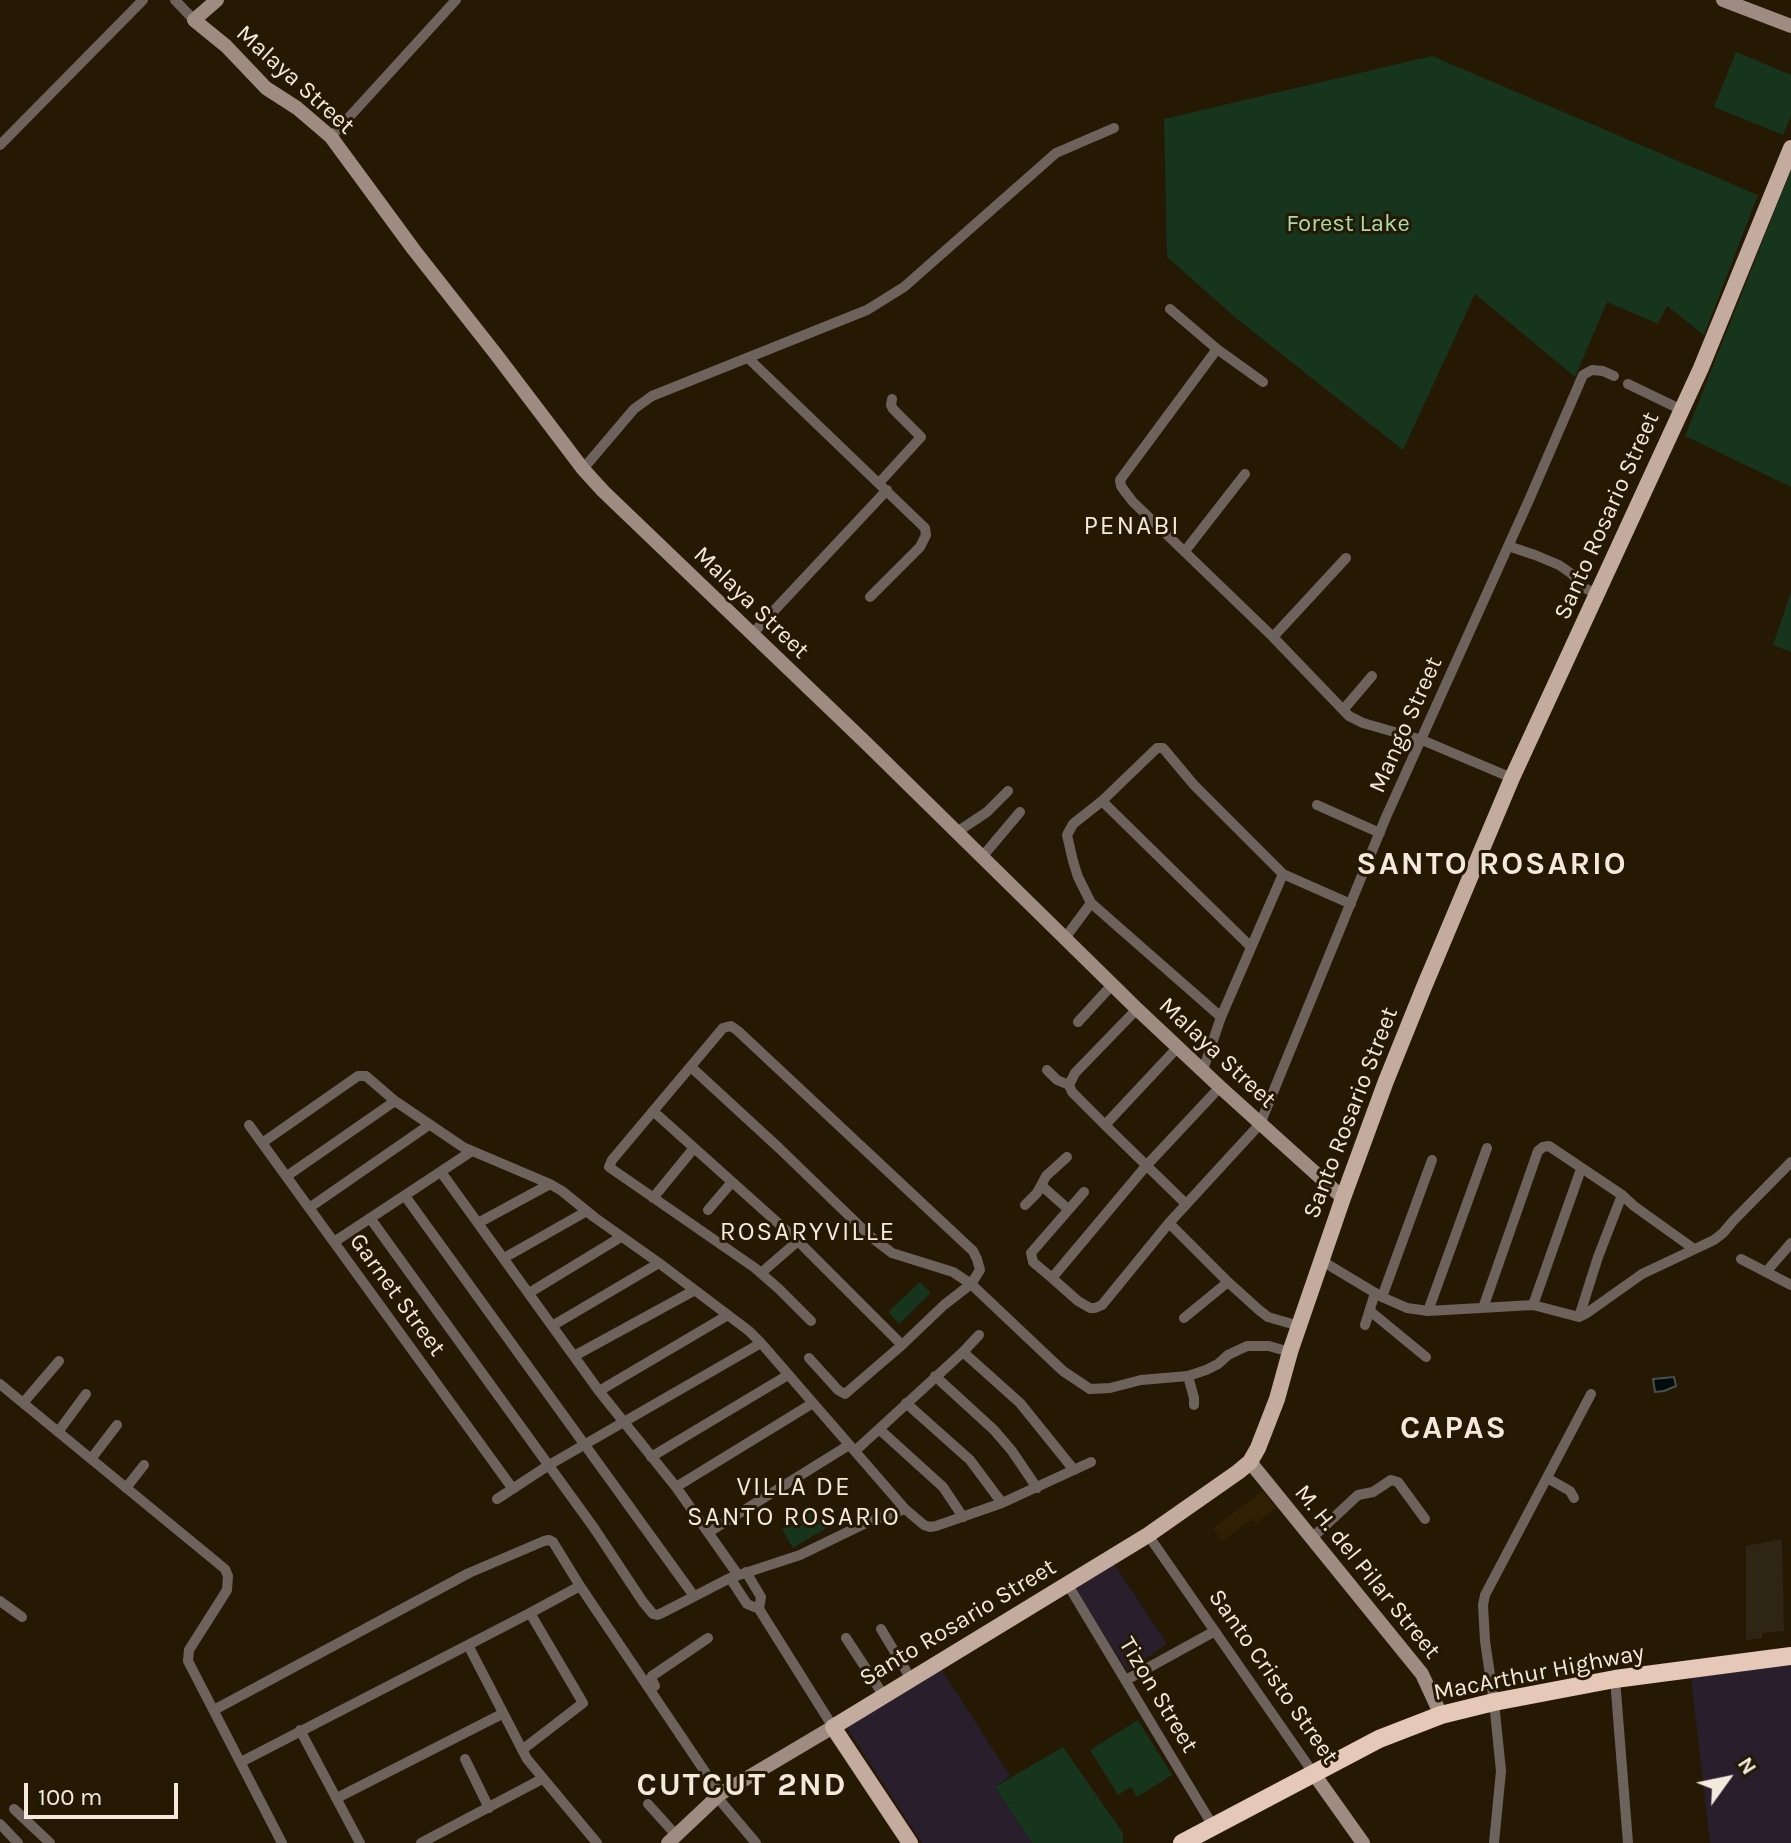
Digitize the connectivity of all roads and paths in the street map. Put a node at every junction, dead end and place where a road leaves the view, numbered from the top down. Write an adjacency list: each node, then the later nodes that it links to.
1 (143, 0): 10 (street)
2 (175, 0): 6 (street, Malaya Street)
3 (217, 0): 6 (street)
4 (456, 0): 9 (street)
5 (1723, 0): 7 (street)
6 (194, 20): 9 (street, Malaya Street)
7 (1791, 26)
8 (1114, 128): 14 (street)
9 (331, 137): 20 (street, Malaya Street)
10 (0, 145)
11 (1791, 148): 19 (main road, Santo Rosario Street)
12 (1170, 309): 13 (street)
13 (1217, 349): 16 (street); 24 (street)
14 (748, 358): 20 (street); 22 (street)
15 (1614, 376): 23 (street, Mango Street)
16 (1263, 382)
17 (1628, 384): 19 (street)
18 (892, 399): 22 (street)
19 (1682, 410): 26 (main road, Santo Rosario Street)
20 (583, 469): 28 (street, Malaya Street)
21 (1245, 474): 24 (street)
22 (883, 487): 27 (street); 28 (street)
23 (1508, 546): 26 (street); 32 (street, Mango Street)
24 (1185, 551): 29 (street)
25 (1346, 558): 29 (street)
26 (1598, 594): 33 (main road, Santo Rosario Street)
27 (870, 597)
28 (753, 633): 38 (street, Malaya Street)
29 (1273, 637): 31 (street)
30 (1372, 676): 31 (street)
31 (1343, 710): 32 (street)
32 (1422, 740): 33 (street); 39 (street, Mango Street)
33 (1512, 778): 80 (main road, Santo Rosario Street)
34 (1008, 791): 38 (street)
35 (1102, 801): 41 (street); 42 (street); 45 (street)
36 (1317, 805): 39 (street)
37 (1020, 812): 40 (street)
38 (957, 832): 40 (street, Malaya Street)
39 (1380, 833): 43 (street, Mango Street)
40 (982, 857): 44 (street, Malaya Street)
41 (1283, 874): 43 (street); 45 (street)
42 (1091, 903): 44 (street); 48 (street)
43 (1351, 904): 58 (street, Mango Street)
44 (1065, 938): 46 (street, Malaya Street)
45 (1251, 947): 48 (street)
46 (1112, 985): 47 (street, Malaya Street); 49 (street)
47 (1137, 1009): 50 (street, Malaya Street); 54 (street)
48 (1221, 1017): 53 (street)
49 (1078, 1022)
50 (1178, 1047): 53 (street, Malaya Street); 61 (street)
51 (691, 1067): 57 (street); 103 (street); 103 (street)
52 (1047, 1070): 54 (street)
53 (1203, 1070): 55 (street, Malaya Street)
54 (1069, 1085): 61 (street)
55 (1220, 1087): 58 (street, Malaya Street); 69 (street)
56 (395, 1101): 60 (street); 62 (street); 72 (street)
57 (653, 1111): 63 (street); 79 (street)
58 (1260, 1124): 80 (street, Malaya Street); 81 (street)
59 (249, 1125): 62 (street, Garnet Street)
60 (429, 1125): 65 (street); 83 (street)
61 (1105, 1125): 69 (street)
62 (262, 1143): 72 (street, Garnet Street)
63 (694, 1148): 73 (street); 79 (street)
64 (1487, 1148): 111 (street)
65 (472, 1151): 71 (street); 74 (street)
66 (1067, 1157): 75 (street)
67 (1432, 1160): 107 (street)
68 (1791, 1162): 94 (street)
69 (1146, 1166): 81 (street); 101 (street)
70 (1581, 1169): 77 (street); 108 (street); 109 (street)
71 (441, 1172): 78 (street); 88 (street)
72 (287, 1176): 83 (street, Garnet Street)
73 (732, 1182): 85 (street); 91 (street)
74 (550, 1184): 86 (street); 88 (street)
75 (1042, 1186): 82 (street); 84 (street)
76 (1084, 1192): 84 (street)
77 (1622, 1195): 94 (street); 113 (street)
78 (405, 1196): 87 (street); 143 (street)
79 (653, 1198): 100 (street)
80 (1343, 1198): 97 (main road, Santo Rosario Street)
81 (1186, 1204): 89 (street)
82 (1025, 1205)
83 (309, 1208): 92 (street, Garnet Street)
84 (1068, 1209): 101 (street)
85 (708, 1210)
86 (587, 1211): 90 (street); 95 (street)
87 (370, 1218): 92 (street); 150 (street)
88 (478, 1223): 95 (street)
89 (1169, 1223): 101 (street); 102 (street)
90 (621, 1237): 98 (street); 106 (street)
91 (798, 1241): 100 (street); 121 (street)
92 (334, 1242): 156 (street, Garnet Street)
93 (1791, 1243): 99 (street)
94 (1694, 1249): 113 (street)
95 (504, 1258): 106 (street)
96 (1741, 1259): 99 (street)
97 (1322, 1261): 107 (street); 118 (main road, Santo Rosario Street)
98 (659, 1263): 105 (street); 117 (street)
99 (1766, 1272): 104 (street)
100 (761, 1273): 115 (street)
101 (1052, 1278)
102 (1228, 1282): 114 (street); 118 (street)
103 (971, 1284): 121 (street); 130 (street)
104 (1791, 1285)
105 (695, 1290): 112 (street); 124 (street)
106 (529, 1293): 117 (street)
107 (1379, 1295): 110 (street); 111 (street)
108 (1533, 1305): 109 (street); 113 (street)
109 (1483, 1308): 111 (street)
110 (1370, 1311): 116 (street); 125 (street)
111 (1428, 1311)
112 (728, 1315): 120 (street); 132 (street)
113 (1579, 1317)
114 (1184, 1318)
115 (811, 1321)
116 (1365, 1325)
117 (552, 1326): 124 (street)
118 (1299, 1326): 123 (main road, Santo Rosario Street)
119 (979, 1335): 122 (street)
120 (761, 1343): 128 (street); 139 (street)
121 (902, 1345): 126 (street)
122 (963, 1352): 129 (street); 151 (street)
123 (1290, 1352): 130 (street); 148 (main road, Santo Rosario Street)
124 (576, 1355): 132 (street)
125 (1426, 1357)
126 (809, 1358)
127 (59, 1361): 135 (street)
128 (788, 1375): 136 (street); 145 (street)
129 (935, 1376): 137 (street); 155 (street)
130 (1188, 1376): 138 (street)
131 (0, 1384): 135 (street)
132 (599, 1391): 139 (street)
133 (86, 1394): 142 (street)
134 (1591, 1394): 152 (street)
135 (23, 1403): 142 (street)
136 (813, 1403): 144 (street); 153 (street)
137 (906, 1403): 141 (street); 159 (street)
138 (1194, 1405)
139 (625, 1423): 143 (street); 145 (street)
140 (117, 1425): 146 (street)
141 (879, 1429): 144 (street); 161 (street)
142 (58, 1432): 146 (street)
143 (585, 1446): 150 (street); 169 (street)
144 (852, 1448): 160 (street); 163 (street)
145 (651, 1457): 153 (street)
146 (91, 1459): 154 (street)
147 (1091, 1462): 151 (street)
148 (1250, 1462): 164 (main road, Santo Rosario Street); 165 (street, M. H. del Pilar Street)
149 (144, 1465): 154 (street)
150 (549, 1465): 156 (street); 169 (street)
151 (1074, 1470): 155 (street)
152 (1547, 1478): 157 (street); 185 (street)
153 (676, 1487): 163 (street)
154 (126, 1488): 186 (street)
155 (1037, 1488): 159 (street)
156 (513, 1489): 158 (street)
157 (1574, 1498)
158 (497, 1499)
159 (1002, 1503): 161 (street)
160 (905, 1509): 161 (street); 166 (street)
161 (963, 1517)
162 (1425, 1519): 165 (street)
163 (709, 1532): 166 (street)
164 (1148, 1535): 167 (main road, Santo Rosario Street); 175 (street, Santo Cristo Street)
165 (1313, 1537): 188 (street, M. H. del Pilar Street)
166 (738, 1575): 169 (street); 171 (street); 171 (street)
167 (1068, 1585): 180 (main road, Santo Rosario Street); 182 (street, Tizon Street)
168 (580, 1586): 172 (street); 184 (street); 186 (street)
169 (694, 1596)
170 (0, 1601): 173 (street)
171 (759, 1609): 189 (street)
172 (530, 1613): 178 (street); 191 (street)
173 (22, 1617)
174 (881, 1629): 180 (street)
175 (1215, 1631): 182 (street); 194 (street, Santo Cristo Street)
176 (708, 1638): 184 (street)
177 (846, 1638): 183 (street)
178 (468, 1645): 187 (street); 190 (street)
179 (1791, 1656): 181 (highway, MacArthur Highway)
180 (911, 1679): 183 (main road, Santo Rosario Street)
181 (1615, 1679): 185 (highway, MacArthur Highway); 215 (street)
182 (1126, 1680): 202 (street, Tizon Street)
183 (884, 1696): 189 (main road, Santo Rosario Street)
184 (656, 1698): 196 (street)
185 (1494, 1702): 188 (highway, MacArthur Highway); 214 (street)
186 (214, 1710): 193 (street)
187 (502, 1714): 191 (street); 197 (street)
188 (1441, 1715): 194 (highway, MacArthur Highway)
189 (833, 1727): 196 (street, Santo Rosario Street); 212 (main road)
190 (300, 1730): 193 (street); 197 (street)
191 (522, 1750): 195 (street)
192 (465, 1759): 199 (street)
193 (241, 1762): 207 (street)
194 (1314, 1774): 202 (highway, MacArthur Highway); 204 (street, Santo Cristo Street)
195 (542, 1779): 199 (street); 210 (street)
196 (719, 1795): 203 (street, Santo Rosario Street); 211 (street)
197 (337, 1798): 208 (street)
198 (648, 1804): 203 (street)
199 (489, 1808): 209 (street)
200 (14, 1809): 206 (street)
201 (0, 1824): 205 (street)
202 (1213, 1826): 213 (highway, MacArthur Highway)
203 (672, 1839)
204 (1357, 1841)
205 (18, 1843)
206 (50, 1843)
207 (282, 1843)
208 (360, 1843)
209 (421, 1843)
210 (597, 1843)
211 (756, 1843)
212 (910, 1843)
213 (1182, 1843)
214 (1494, 1843)
215 (1628, 1843)

